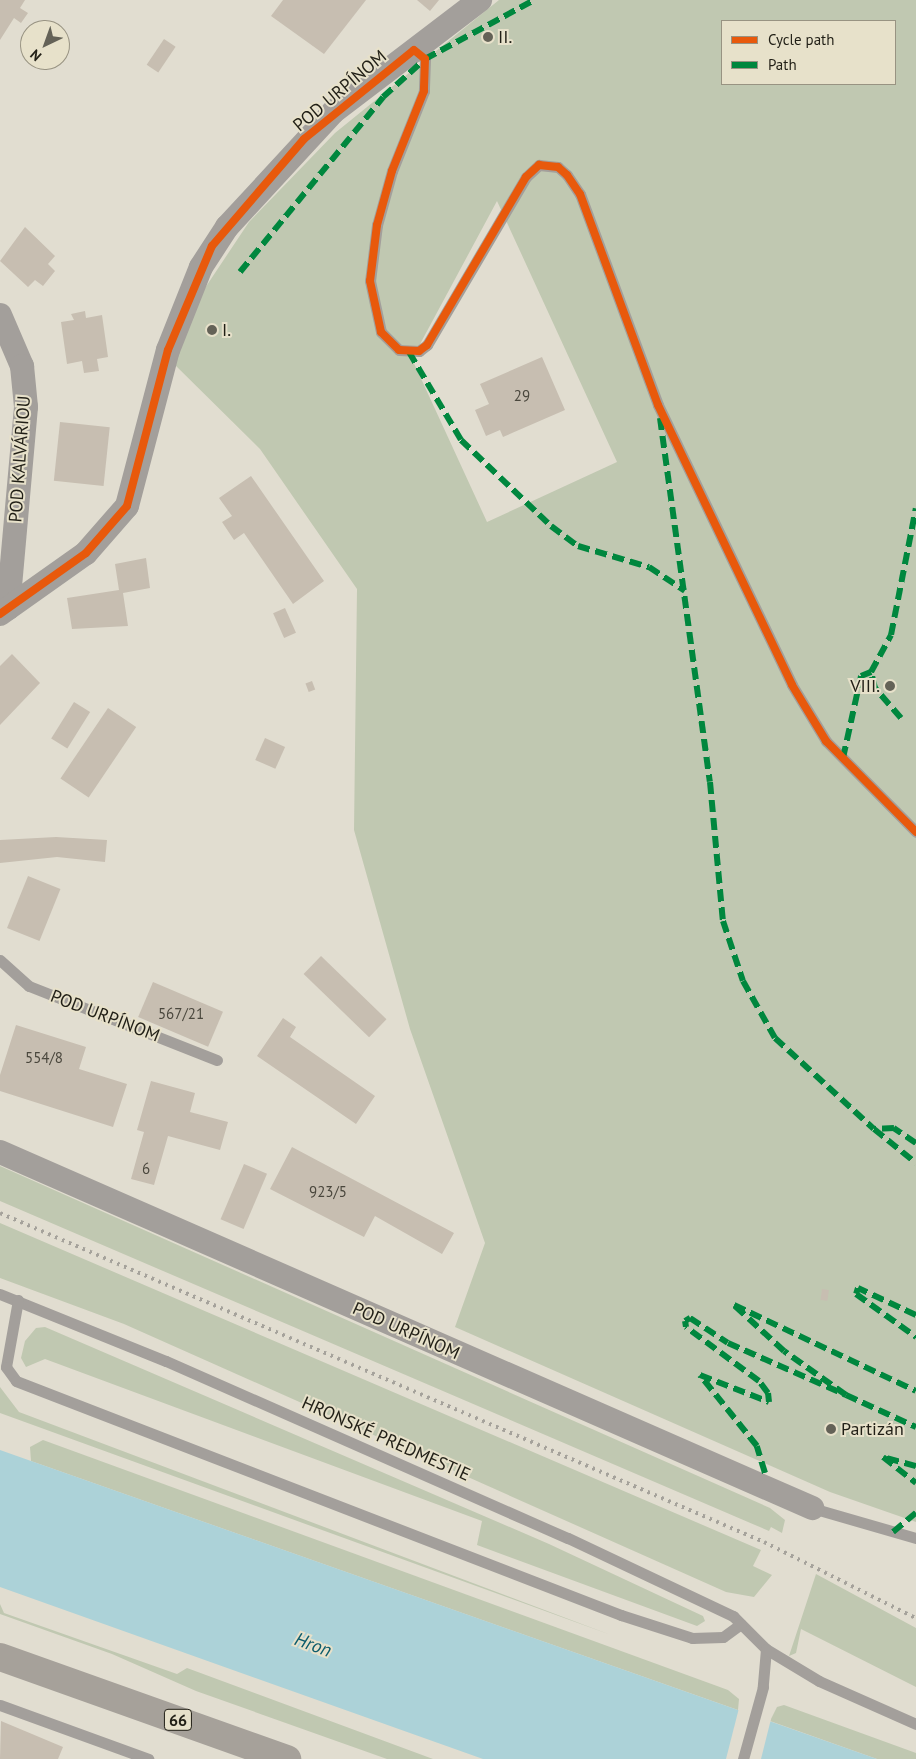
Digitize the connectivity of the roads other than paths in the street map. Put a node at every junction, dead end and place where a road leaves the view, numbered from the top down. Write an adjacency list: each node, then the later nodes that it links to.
1 (480, 0): 2 (street, POD URPÍNOM)
2 (414, 50): 4 (street, POD URPÍNOM); 5 (lane, POD URPÍNOM)
3 (0, 315): 4 (street, POD KALVÁRIOU)
4 (4, 611)
5 (916, 832)
6 (0, 960): 7 (lane, POD URPÍNOM)
7 (217, 1060)
8 (0, 1152): 12 (street, POD URPÍNOM)
9 (0, 1294): 10 (lane, HRONSKÉ PREDMESTIE)
10 (18, 1300): 11 (lane); 14 (lane, HRONSKÉ PREDMESTIE)
11 (3, 1369): 14 (lane)
12 (812, 1508): 13 (lane)
13 (916, 1538)
14 (740, 1624): 15 (lane, HRONSKÉ PREDMESTIE)
15 (766, 1649): 18 (lane, HRONSKÉ PREDMESTIE); 21 (lane)
16 (0, 1657): 20 (main road, 66)
17 (0, 1705): 19 (lane)
18 (916, 1724)
19 (148, 1759)
20 (288, 1759)
21 (743, 1759)

